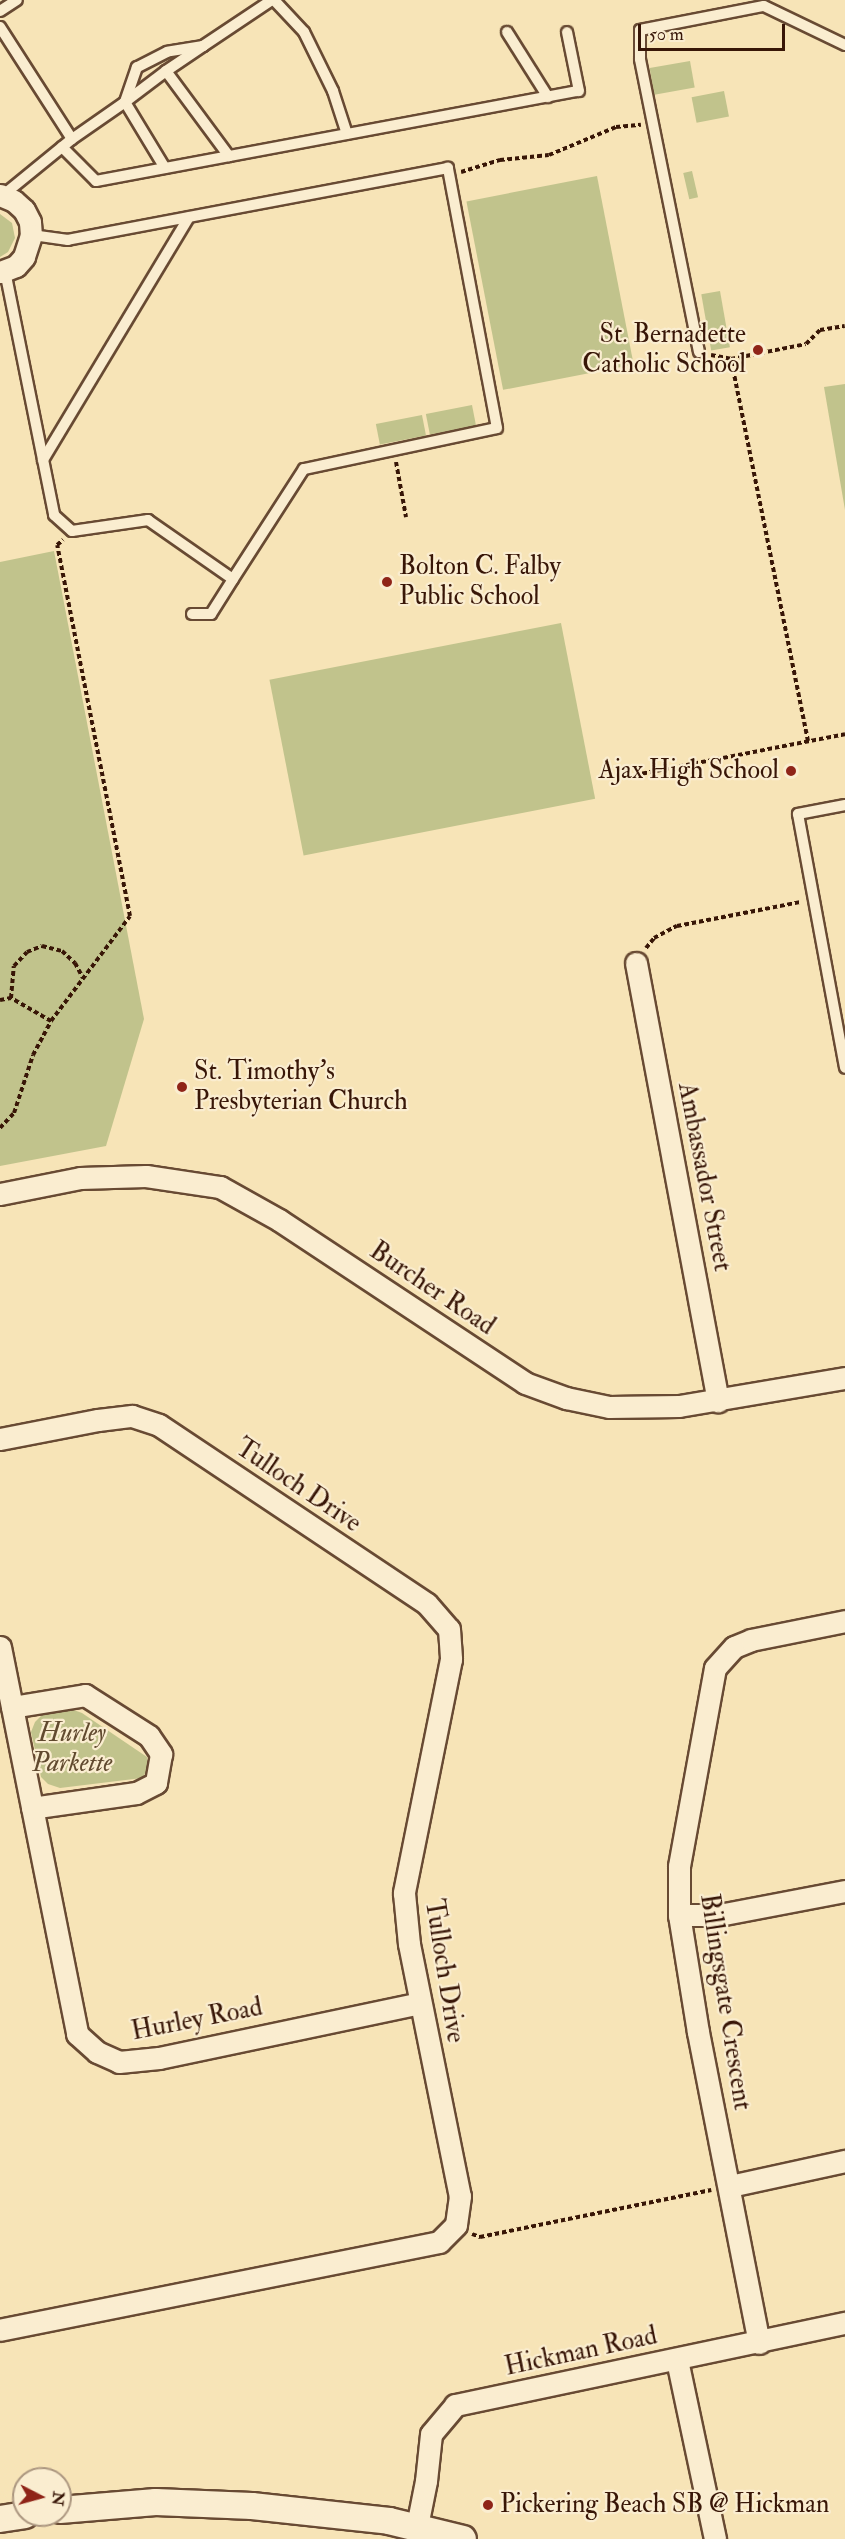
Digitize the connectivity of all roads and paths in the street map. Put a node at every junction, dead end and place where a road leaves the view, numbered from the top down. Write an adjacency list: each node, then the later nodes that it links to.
1 (17, 0): 3 (lane)
2 (273, 0): 8 (lane); 13 (lane)
3 (0, 11)
4 (0, 27): 14 (lane)
5 (507, 32): 10 (lane)
6 (567, 32): 10 (lane)
7 (845, 45): 12 (lane)
8 (203, 46): 9 (lane); 11 (lane)
9 (166, 71): 11 (lane); 16 (lane)
10 (548, 97): 13 (lane)
11 (125, 102): 14 (lane); 17 (lane)
12 (653, 123): 18 (path); 24 (lane)
13 (347, 134): 16 (lane)
14 (72, 139): 15 (lane)
15 (62, 147): 17 (lane); 19 (lane)
16 (229, 156): 17 (lane)
17 (165, 168)
18 (449, 175): 20 (lane); 25 (lane)
19 (1, 196): 21 (street)
20 (189, 217): 21 (lane); 26 (lane)
21 (32, 235): 22 (street)
22 (2, 272): 26 (lane)
23 (845, 326): 32 (path)
24 (699, 352)
25 (393, 450): 27 (path); 29 (lane)
26 (43, 460): 28 (lane)
27 (406, 517)
28 (72, 531): 29 (lane); 37 (path)
29 (233, 579): 30 (lane)
30 (192, 614)
31 (845, 734): 32 (path)
32 (808, 741): 33 (path)
33 (635, 775)
34 (845, 805): 35 (lane)
35 (814, 899): 36 (path); 41 (lane)
36 (636, 963): 46 (street, Ambassador Street)
37 (83, 978): 38 (path); 40 (path)
38 (11, 998): 39 (path); 40 (path)
39 (0, 1000)
40 (51, 1021): 43 (path)
41 (842, 1030): 42 (lane)
42 (845, 1068)
43 (0, 1128)
44 (1, 1190): 46 (street, Burcher Road)
45 (845, 1378): 46 (street, Burcher Road)
46 (718, 1401)
47 (0, 1439): 54 (street, Tulloch Drive)
48 (845, 1621): 53 (street, Billingsgate Crescent)
49 (0, 1647): 50 (street, Hurley Road)
50 (12, 1707): 51 (street, Hurley Road); 51 (street)
51 (32, 1808): 54 (street, Hurley Road)
52 (845, 1890): 53 (street)
53 (679, 1915): 56 (street, Billingsgate Crescent)
54 (420, 2003): 57 (street, Tulloch Drive)
55 (845, 2162): 56 (street)
56 (730, 2186): 57 (path); 60 (street, Billingsgate Crescent)
57 (456, 2225): 59 (street)
58 (845, 2323): 60 (street, Hickman Road)
59 (0, 2330)
60 (759, 2343): 61 (street, Hickman Road)
61 (677, 2360): 63 (street, Hickman Road); 65 (street)
62 (72, 2509): 63 (street)
63 (417, 2526): 64 (street)
64 (462, 2539)
65 (715, 2539)

